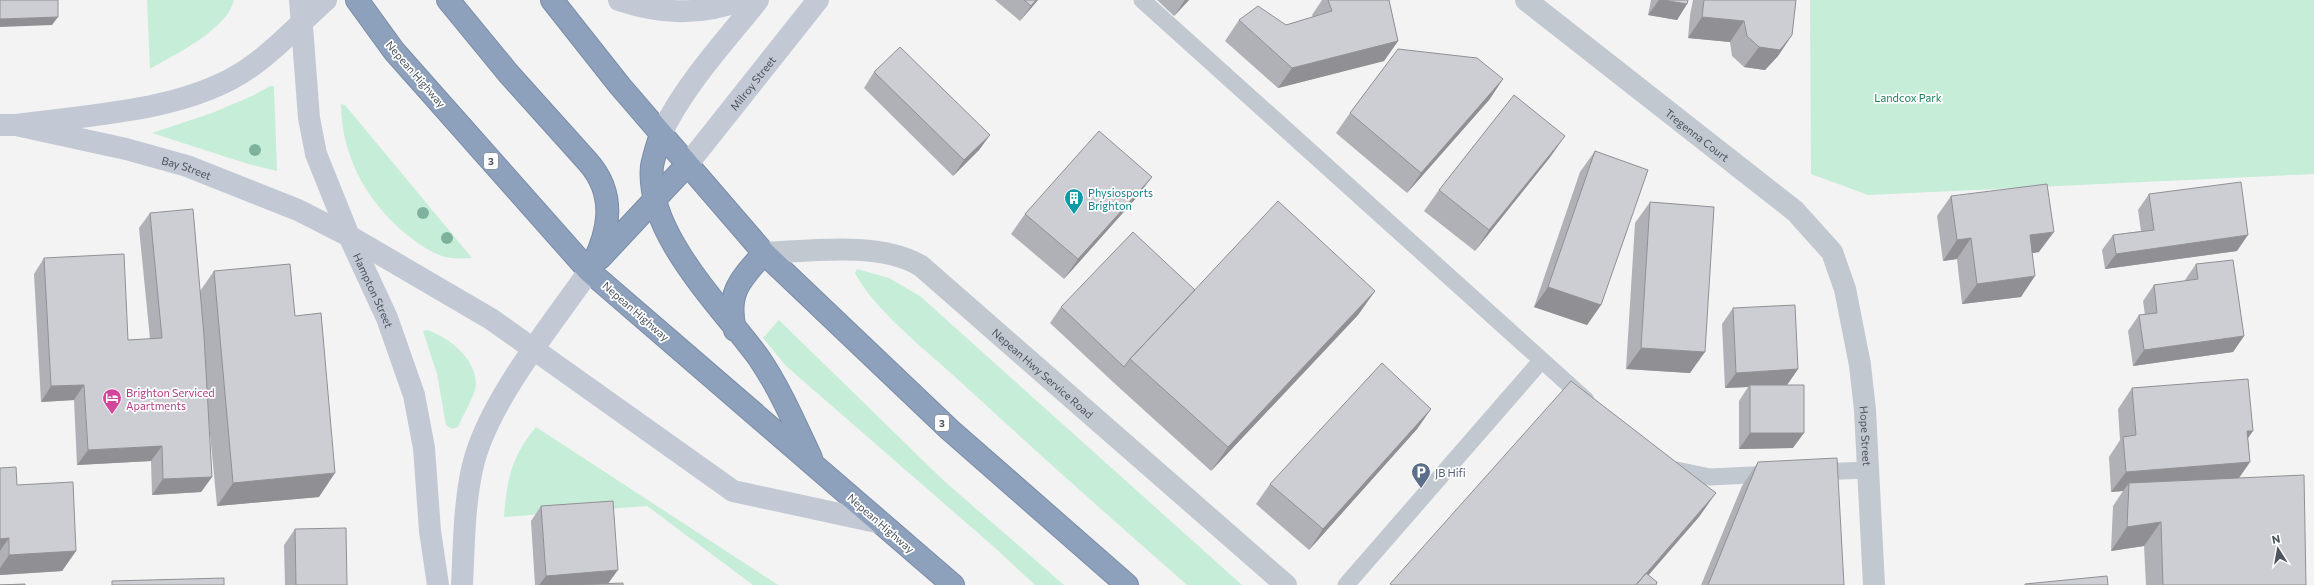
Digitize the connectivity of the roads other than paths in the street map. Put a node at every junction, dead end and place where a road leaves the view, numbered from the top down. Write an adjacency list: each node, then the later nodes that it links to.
1 (326, 0): 11 (street, Bay Street)
2 (356, 0): 18 (highway, Nepean Highway / 3)
3 (448, 0): 18 (highway)
4 (552, 0): 13 (highway, 3)
5 (619, 0): 6 (street)
6 (742, 0)
7 (758, 0): 13 (street)
8 (818, 0): 14 (street, Milroy Street)
9 (1142, 0): 22 (lane)
10 (1526, 0): 19 (street, Tregenna Court)
11 (301, 10): 12 (street, Bay Street); 16 (street, Hampton Street)
12 (8, 125): 16 (street, Bay Street)
13 (661, 134): 14 (highway, 3); 15 (highway)
14 (687, 165): 15 (highway); 17 (highway, 3)
15 (655, 200): 18 (highway); 20 (highway)
16 (349, 236): 21 (street, Bay Street); 28 (street, Hampton Street)
17 (764, 253): 20 (highway); 31 (highway, 3); 32 (street, Nepean Hwy Service Road)
18 (589, 270): 21 (street); 25 (highway, Nepean Highway / 3)
19 (1845, 289): 26 (street, Hope Street)
20 (735, 330): 25 (highway)
21 (534, 350): 27 (street, Bay Street); 29 (street)
22 (1541, 361): 23 (lane); 33 (lane)
23 (1600, 412)
24 (1652, 457): 26 (lane)
25 (816, 466): 27 (highway, Nepean Highway / 3)
26 (1869, 470): 34 (street, Hope Street)
27 (881, 523): 30 (highway, Nepean Highway / 3)
28 (438, 585)
29 (462, 585)
30 (953, 585)
31 (1126, 585)
32 (1286, 585)
33 (1346, 585)
34 (1874, 585)

